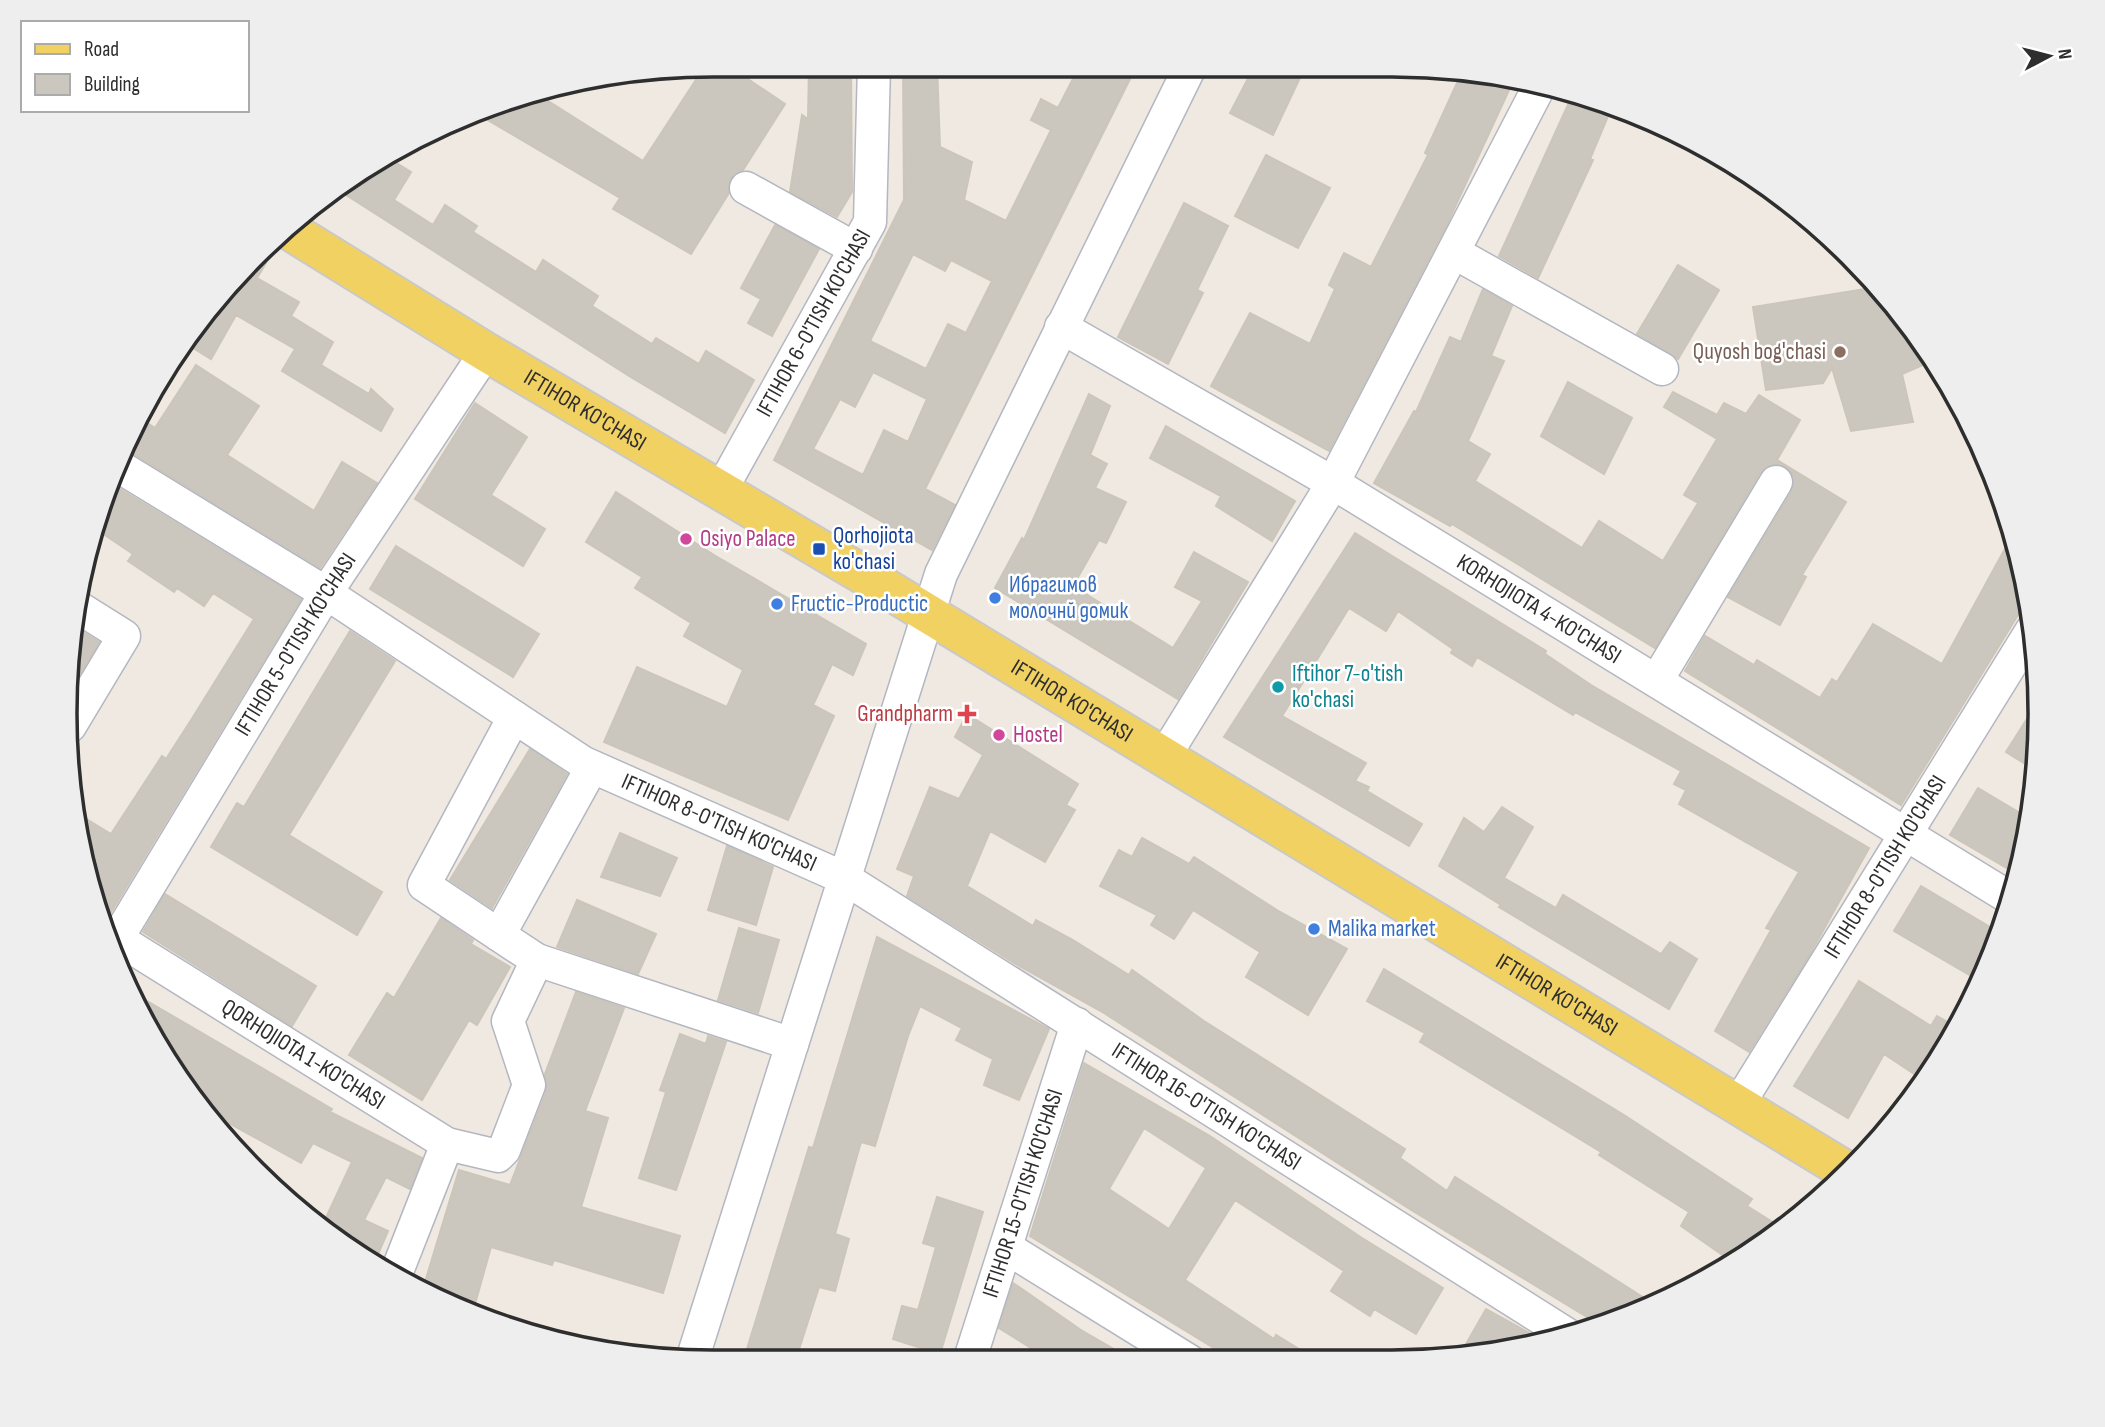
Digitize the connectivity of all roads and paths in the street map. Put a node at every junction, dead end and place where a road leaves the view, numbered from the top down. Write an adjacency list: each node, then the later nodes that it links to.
1 (874, 77): 6 (street, IFTIHOR 6-O'TISH KO'CHASI)
2 (1185, 77): 8 (street)
3 (1536, 94): 7 (street)
4 (746, 188): 6 (street)
5 (295, 234): 9 (main road, IFTIHOR KO'CHASI)
6 (856, 248): 14 (street, IFTIHOR 6-O'TISH KO'CHASI)
7 (1455, 253): 10 (street); 13 (street)
8 (1061, 327): 13 (street, KORHOJIOTA 4-KO'CHASI); 17 (street)
9 (486, 352): 14 (main road, IFTIHOR KO'CHASI); 15 (street, IFTIHOR 5-O'TISH KO'CHASI)
10 (1662, 369)
11 (125, 470): 15 (street, IFTIHOR 8-O'TISH KO'CHASI)
12 (1776, 482): 19 (street)
13 (1333, 483): 19 (street, KORHOJIOTA 4-KO'CHASI); 22 (street)
14 (721, 489): 17 (main road, IFTIHOR KO'CHASI)
15 (327, 593): 21 (street, IFTIHOR 8-O'TISH KO'CHASI); 27 (street, IFTIHOR 5-O'TISH KO'CHASI)
16 (85, 612): 20 (street)
17 (928, 614): 22 (main road, IFTIHOR KO'CHASI); 25 (street)
18 (2024, 643): 24 (street, IFTIHOR 8-O'TISH KO'CHASI)
19 (1657, 680): 24 (street, KORHOJIOTA 4-KO'CHASI)
20 (77, 714)
21 (514, 717): 23 (street, IFTIHOR 8-O'TISH KO'CHASI); 28 (street)
22 (1164, 757): 33 (main road, IFTIHOR KO'CHASI)
23 (592, 767): 25 (street, IFTIHOR 8-O'TISH KO'CHASI); 28 (street, IFTIHOR 8-O'TISH KO'CHASI)
24 (1905, 835): 26 (street, KORHOJIOTA 4-KO'CHASI); 33 (street, IFTIHOR 8-O'TISH KO'CHASI)
25 (844, 878): 31 (street, IFTIHOR 16-O'TISH KO'CHASI); 32 (street)
26 (2002, 893)
27 (117, 935)
28 (499, 935): 30 (street)
29 (120, 942): 34 (street, QORHOJIOTA 1-KO'CHASI)
30 (537, 960): 32 (street); 34 (street, QORHOJIOTA 1-KO'CHASI)
31 (1077, 1024): 36 (street, IFTIHOR 15-O'TISH KO'CHASI); 38 (street, IFTIHOR 16-O'TISH KO'CHASI)
32 (792, 1044): 39 (street)
33 (1738, 1105): 35 (main road, IFTIHOR KO'CHASI)
34 (447, 1144): 37 (street)
35 (1839, 1166)
36 (1007, 1248): 40 (street, IFTIHOR 15-O'TISH KO'CHASI); 41 (street)
37 (399, 1267)
38 (1557, 1328)
39 (695, 1350)
40 (973, 1350)
41 (1172, 1350)

